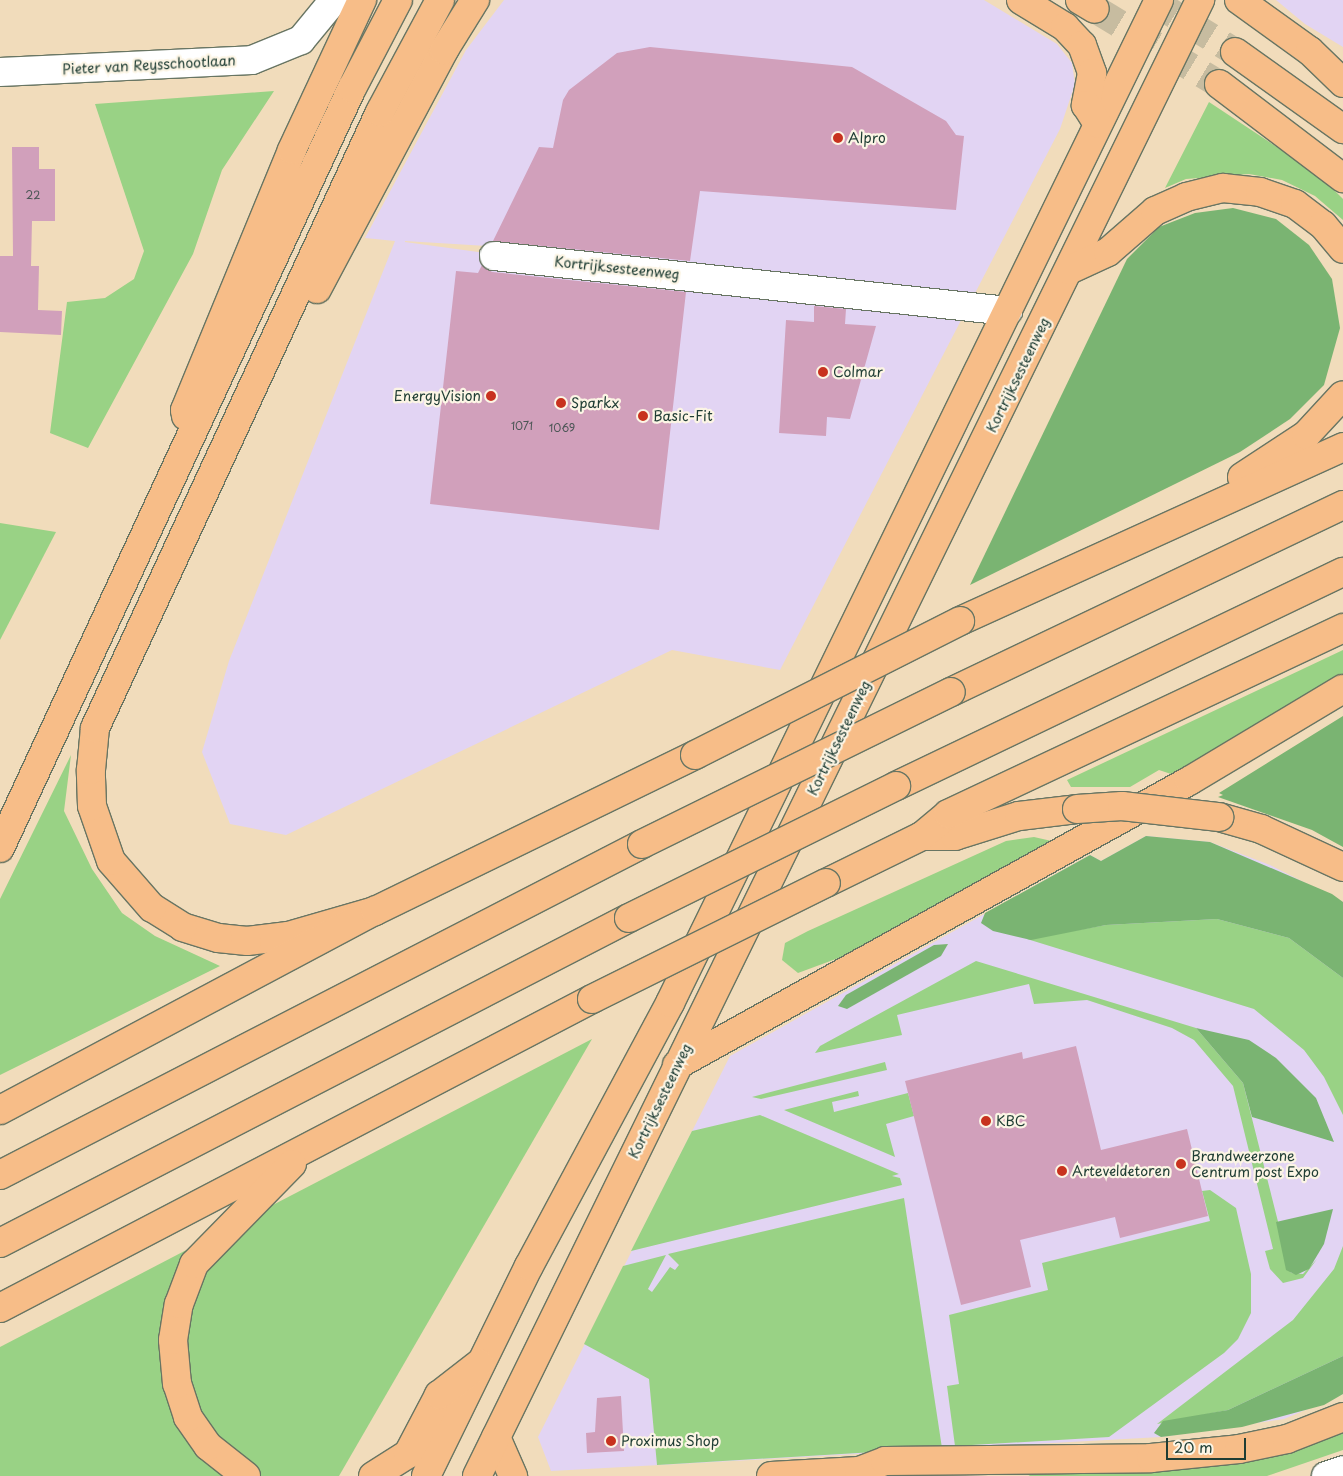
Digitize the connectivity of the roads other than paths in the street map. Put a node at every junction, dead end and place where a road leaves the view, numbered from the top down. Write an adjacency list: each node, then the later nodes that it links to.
1 (334, 0): 13 (street, Pieter van Reysschootlaan)
2 (362, 0): 25 (main road)
3 (398, 0): 25 (main road)
4 (440, 0): 23 (main road)
5 (475, 0): 23 (main road)
6 (1021, 0): 16 (main road)
7 (1159, 0): 16 (main road)
8 (1200, 0): 21 (main road, Kortrijksesteenweg)
9 (1240, 0): 10 (main road)
10 (1310, 51): 12 (main road); 14 (main road)
11 (1235, 52): 17 (main road)
12 (1343, 62)
13 (0, 72)
14 (1343, 83)
15 (1219, 84): 18 (main road)
16 (1098, 124): 22 (main road)
17 (1343, 129)
18 (1343, 178)
19 (1343, 250): 21 (main road)
20 (494, 256): 22 (street, Kortrijksesteenweg)
21 (1069, 270): 36 (main road, Kortrijksesteenweg)
22 (1008, 311): 42 (main road)
23 (278, 332): 35 (main road)
24 (1343, 395): 28 (main road)
25 (192, 437): 33 (main road)
26 (1343, 447): 28 (main road)
27 (1343, 505): 39 (main road, bridge)
28 (1114, 548): 35 (main road, bridge)
29 (1343, 572): 40 (main road, bridge)
30 (1343, 628): 32 (main road)
31 (1343, 689): 36 (main road)
32 (922, 836): 34 (main road, bridge); 38 (main road, bridge)
33 (0, 848)
34 (1343, 867)
35 (374, 911): 37 (main road)
36 (677, 1066): 44 (main road, Kortrijksesteenweg)
37 (0, 1110)
38 (314, 1142): 41 (main road); 46 (main road)
39 (0, 1175)
40 (0, 1243)
41 (0, 1308)
42 (479, 1364): 47 (main road); 48 (main road)
43 (1343, 1417): 51 (main road)
44 (496, 1437): 49 (main road, Kortrijksesteenweg); 50 (main road)
45 (1343, 1470): 52 (street)
46 (246, 1476)
47 (373, 1476)
48 (426, 1476)
49 (477, 1476)
50 (513, 1476)
51 (771, 1476)
52 (1326, 1476)

